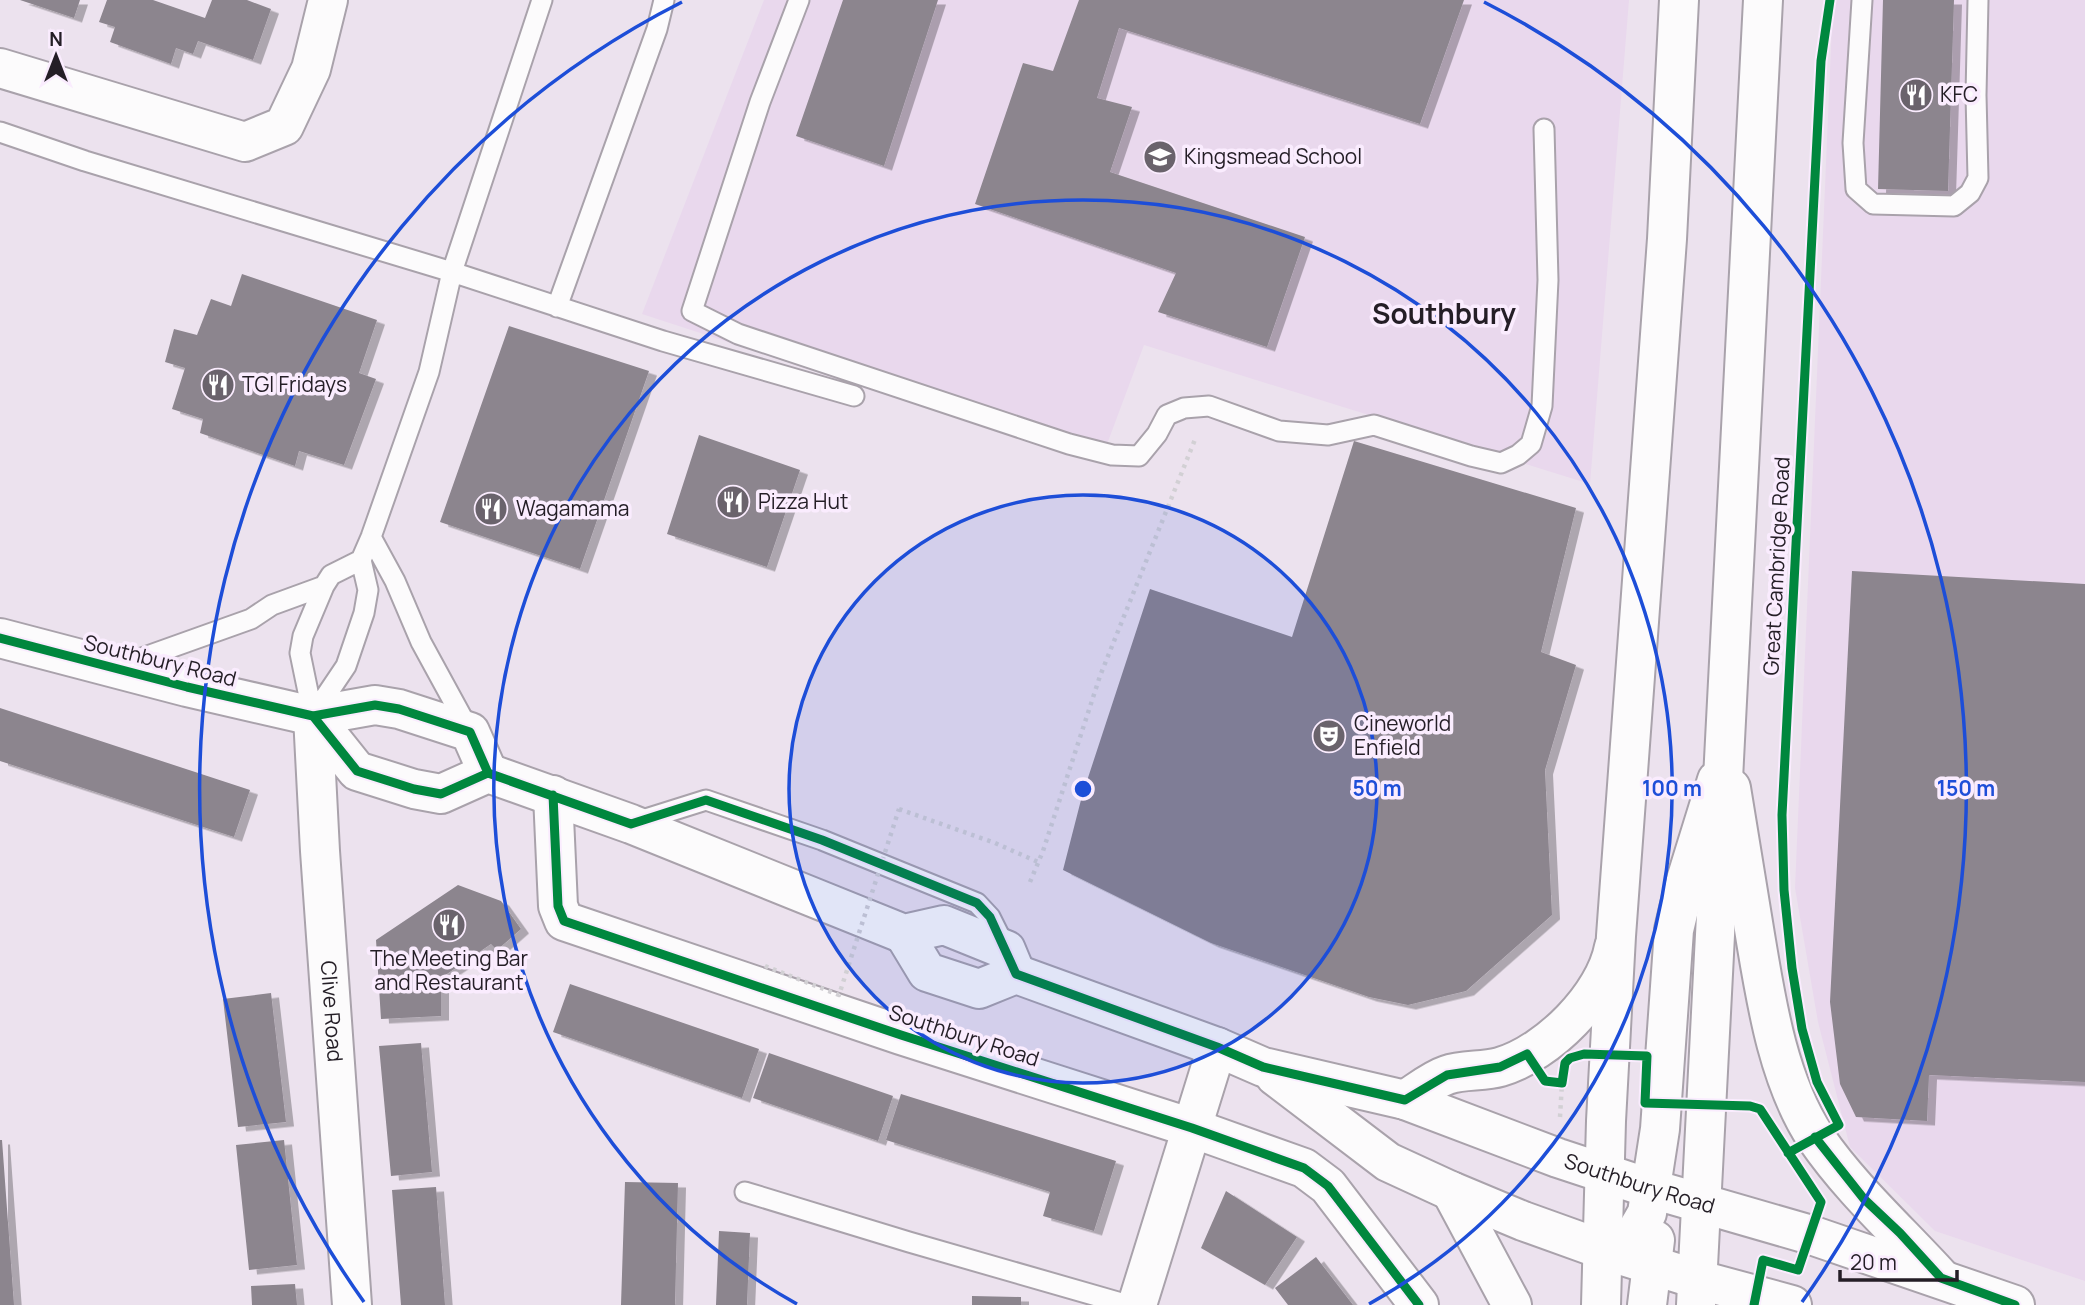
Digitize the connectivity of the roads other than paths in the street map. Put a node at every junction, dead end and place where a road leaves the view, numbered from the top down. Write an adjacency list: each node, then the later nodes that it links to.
1 (328, 0): 9 (main road)
2 (542, 0): 12 (lane)
3 (664, 0): 13 (lane)
4 (799, 0): 10 (lane)
5 (1679, 0): 26 (main road)
6 (1763, 0): 22 (main road, Great Cambridge Road)
7 (1862, 0): 8 (lane)
8 (1978, 0)
9 (0, 68)
10 (1544, 129)
11 (0, 132): 12 (lane)
12 (452, 272): 13 (lane); 15 (lane)
13 (557, 307): 14 (lane)
14 (854, 396)
15 (371, 537): 16 (lane); 21 (lane)
16 (361, 560): 17 (lane); 20 (lane)
17 (324, 586): 19 (lane); 20 (lane)
18 (0, 638): 19 (main road, Southbury Road)
19 (114, 668): 20 (main road, Southbury Road)
20 (313, 716): 21 (main road, Southbury Road); 23 (main road); 41 (main road, Clive Road)
21 (470, 732): 23 (main road)
22 (1725, 755): 33 (main road); 36 (main road, Great Cambridge Road); 39 (main road)
23 (488, 773): 24 (main road, Southbury Road)
24 (553, 795): 25 (main road, Southbury Road); 31 (main road, Southbury Road)
25 (631, 824): 27 (main road, Southbury Road); 27 (lane)
26 (1616, 936): 30 (main road); 32 (main road)
27 (1011, 962): 28 (main road, Southbury Road)
28 (1217, 1047): 29 (main road, Southbury Road); 31 (main road)
29 (1263, 1068): 30 (main road, Southbury Road); 34 (main road, Southbury Road)
30 (1405, 1100): 32 (main road, Southbury Road)
31 (1192, 1128): 43 (main road); 44 (main road, Southbury Road)
32 (1606, 1174): 33 (main road, Southbury Road); 37 (main road)
33 (1652, 1189): 36 (main road, Southbury Road); 37 (main road)
34 (1451, 1191): 37 (main road, Southbury Road); 45 (main road)
35 (745, 1192): 42 (lane)
36 (1701, 1202): 38 (main road); 39 (main road, Southbury Road); 40 (main road, Great Cambridge Road)
37 (1601, 1249): 38 (main road, Southbury Road); 46 (main road)
38 (1650, 1264): 40 (main road, Southbury Road); 47 (main road)
39 (1941, 1278): 49 (main road, Southbury Road)
40 (1696, 1292): 48 (main road, Southbury Road)
41 (352, 1305)
42 (1128, 1305)
43 (1137, 1305)
44 (1419, 1305)
45 (1512, 1305)
46 (1601, 1305)
47 (1647, 1305)
48 (1792, 1305)
49 (2015, 1305)

